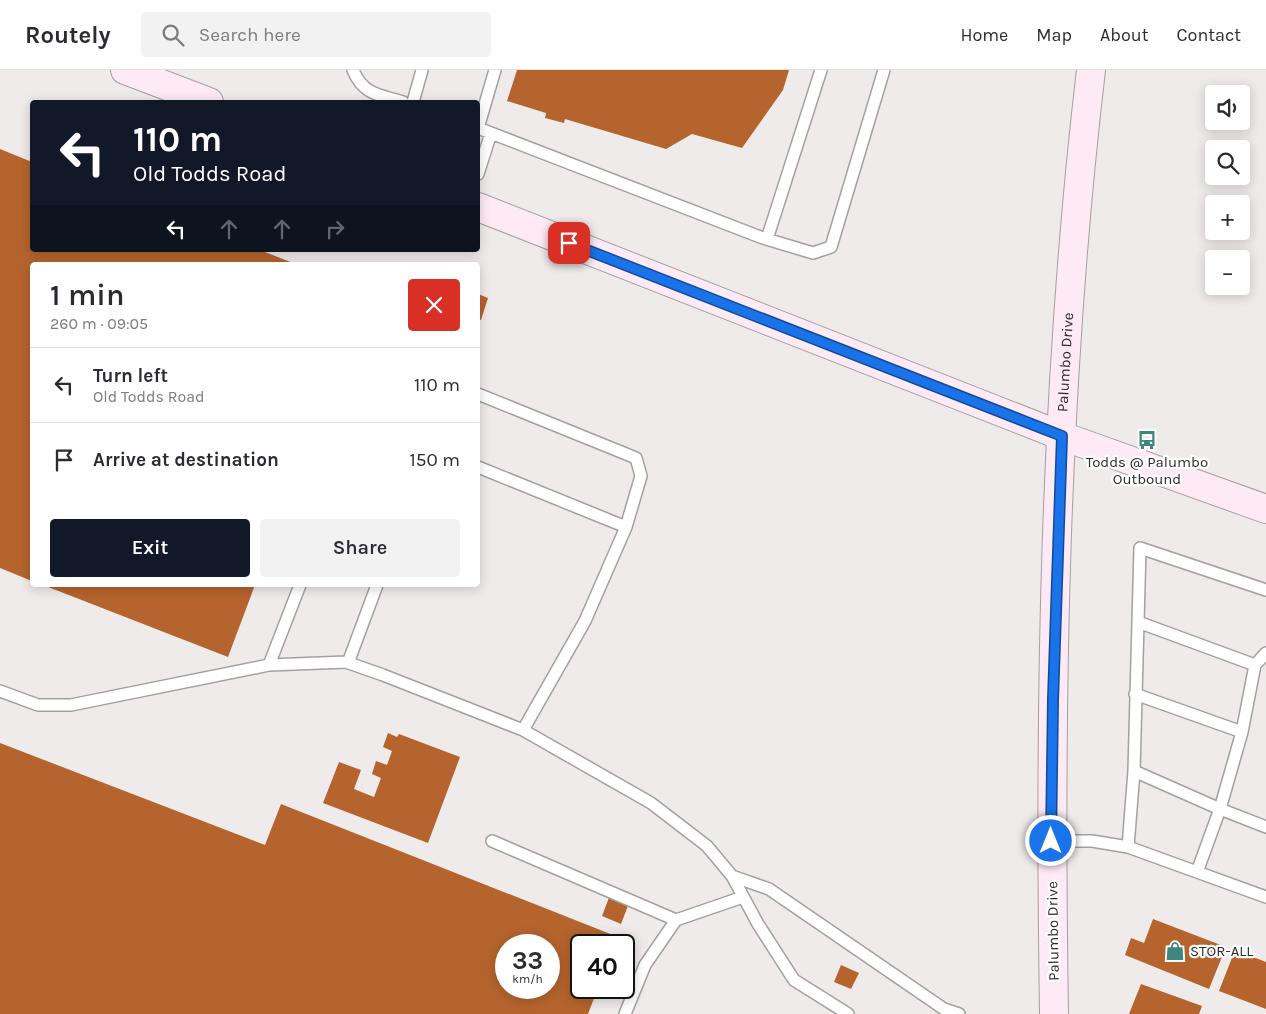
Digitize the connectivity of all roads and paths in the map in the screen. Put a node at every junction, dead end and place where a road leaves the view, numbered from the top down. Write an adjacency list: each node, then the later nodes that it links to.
1 (125, 70): 8 (street)
2 (353, 70): 9 (lane)
3 (422, 70): 10 (lane)
4 (495, 70): 11 (lane)
5 (821, 70): 16 (lane)
6 (884, 70): 16 (lane)
7 (1091, 70): 18 (street, Palumbo Drive)
8 (204, 100)
9 (397, 100)
10 (414, 100)
11 (480, 121)
12 (480, 129): 13 (lane)
13 (491, 133): 14 (lane); 16 (lane)
14 (480, 168)
15 (480, 208): 18 (street)
16 (767, 239)
17 (480, 395): 21 (lane)
18 (1062, 436): 20 (street); 38 (street, Palumbo Drive)
19 (480, 468): 21 (lane)
20 (1266, 509)
21 (626, 527): 32 (lane)
22 (299, 587): 28 (lane)
23 (376, 587): 27 (lane)
24 (1266, 590): 25 (lane)
25 (1138, 622): 29 (lane); 31 (lane)
26 (1266, 653): 29 (lane)
27 (348, 663): 28 (lane); 32 (lane)
28 (269, 665): 30 (lane)
29 (1255, 665): 33 (lane)
30 (0, 690)
31 (1135, 694): 33 (lane); 34 (lane)
32 (523, 730): 41 (lane)
33 (1242, 732): 35 (lane)
34 (1134, 770): 35 (lane); 39 (lane)
35 (1220, 809): 36 (lane); 40 (lane)
36 (1266, 827)
37 (492, 841): 44 (lane)
38 (1051, 841): 39 (lane); 48 (street, Palumbo Drive)
39 (1128, 847): 40 (lane)
40 (1197, 872): 43 (lane)
41 (732, 876): 42 (lane); 47 (lane)
42 (744, 897): 44 (lane); 46 (lane)
43 (1266, 897)
44 (676, 920): 45 (lane)
45 (625, 1014)
46 (848, 1014)
47 (959, 1014)
48 (1054, 1014)

